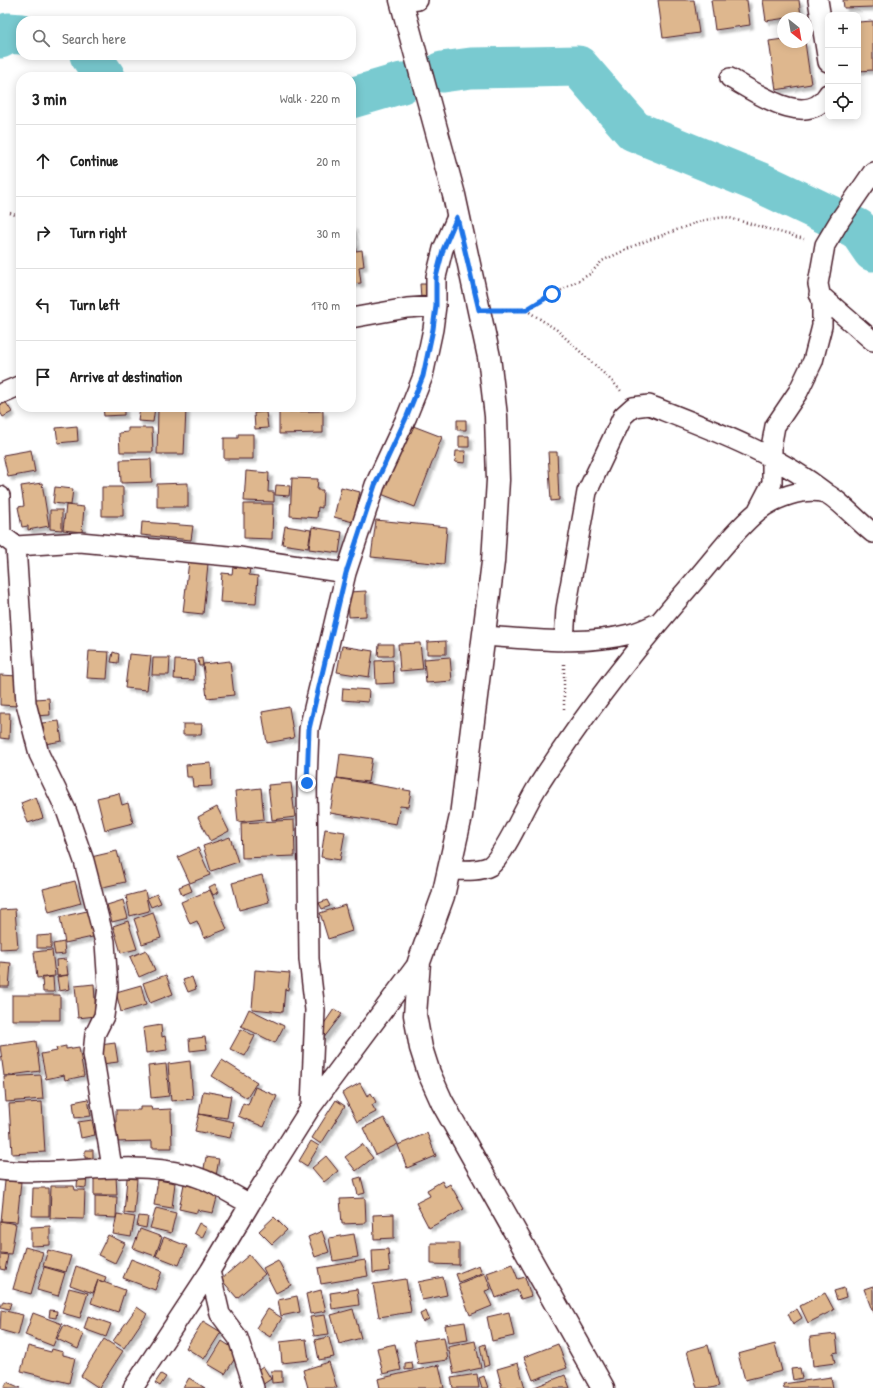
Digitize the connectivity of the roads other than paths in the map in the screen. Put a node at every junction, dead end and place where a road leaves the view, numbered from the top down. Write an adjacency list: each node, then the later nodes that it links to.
1 (818, 0): 3 (street)
2 (407, 1): 7 (street)
3 (826, 48)
4 (730, 78): 5 (street)
5 (825, 100)
6 (873, 172): 8 (street)
7 (457, 217): 9 (street); 22 (street)
8 (819, 294): 11 (street); 14 (street)
9 (436, 306): 10 (street); 20 (street)
10 (356, 317)
11 (873, 341)
12 (16, 387): 13 (street)
13 (0, 394)
14 (773, 460): 15 (street); 17 (street); 23 (street)
15 (826, 493): 17 (street); 18 (street)
16 (0, 496): 19 (street)
17 (758, 510): 21 (street)
18 (873, 533)
19 (6, 538): 20 (street); 27 (street)
20 (346, 573): 26 (street)
21 (657, 624): 23 (street); 24 (street)
22 (485, 636): 23 (street); 24 (street)
23 (564, 641)
24 (450, 870): 25 (street)
25 (419, 962): 26 (street); 33 (street)
26 (311, 1107): 29 (street)
27 (112, 1167): 28 (street); 29 (street)
28 (0, 1170)
29 (250, 1204): 30 (street)
30 (210, 1272): 31 (street); 32 (street)
31 (133, 1388)
32 (254, 1388)
33 (602, 1388)

